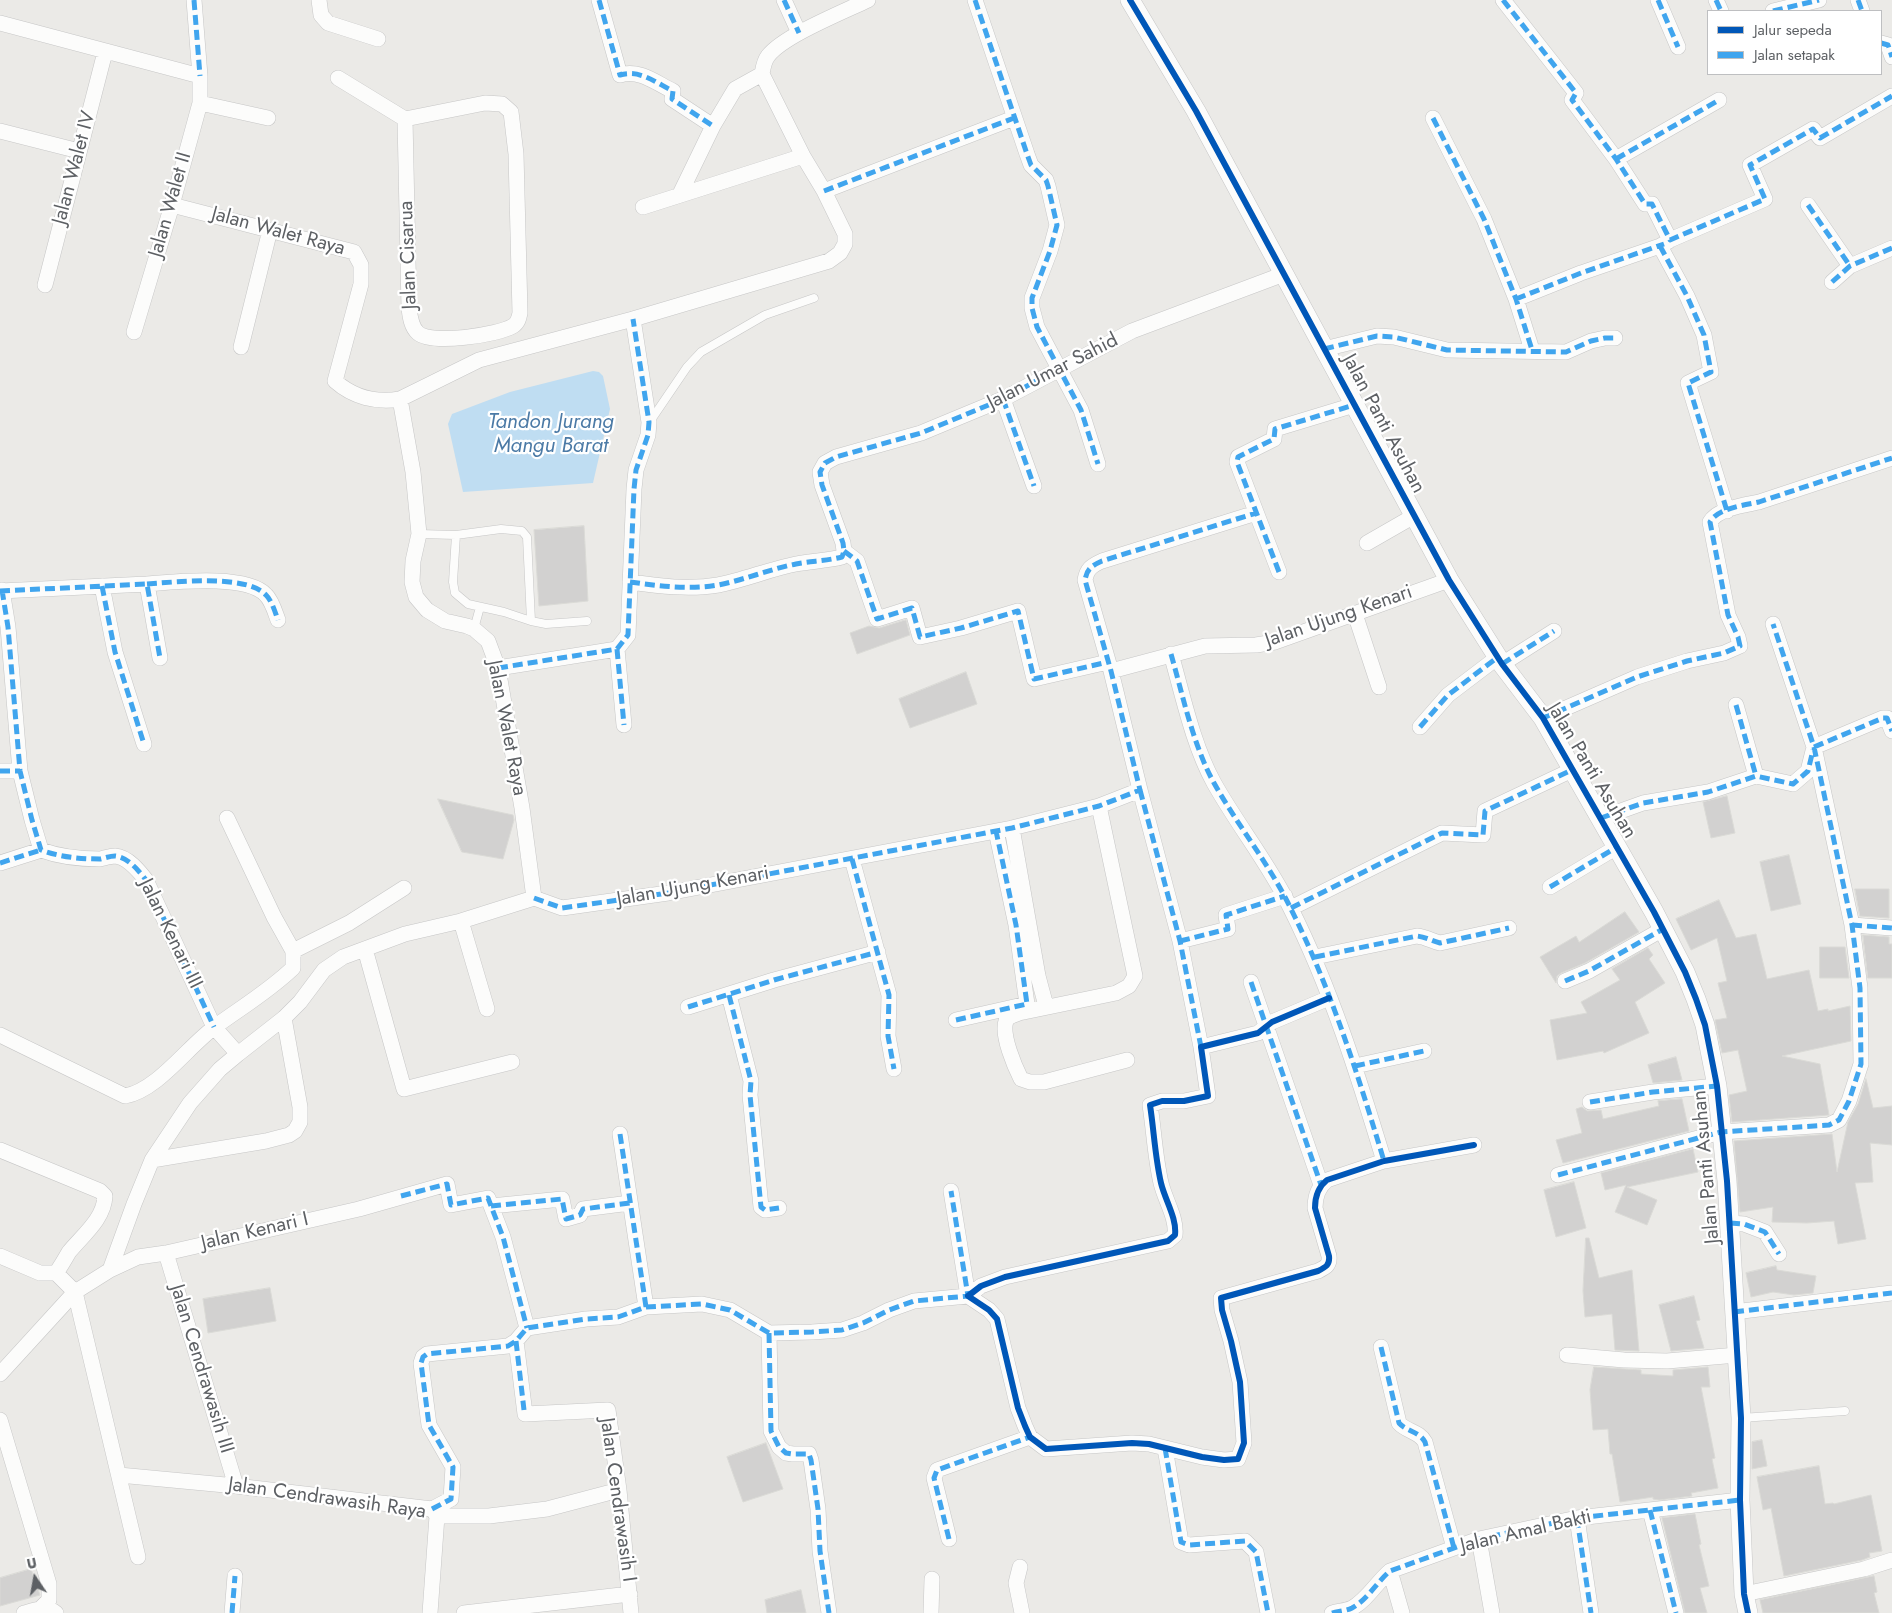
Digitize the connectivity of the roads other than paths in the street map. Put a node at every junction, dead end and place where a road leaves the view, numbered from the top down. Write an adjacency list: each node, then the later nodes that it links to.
1 (194, 0): 20 (street, Jalan Walet II)
2 (320, 0): 14 (street)
3 (600, 0): 29 (street)
4 (784, 0): 13 (street)
5 (868, 0): 13 (street)
6 (975, 0): 26 (street)
7 (1130, 0): 43 (street, Jalan Panti Asuhan)
8 (1503, 0): 33 (street)
9 (1658, 0): 16 (street)
10 (1818, 0): 11 (street)
11 (1777, 10)
12 (0, 23): 17 (street)
13 (799, 33): 19 (street)
14 (378, 38)
15 (1882, 43): 18 (street)
16 (1678, 47)
17 (105, 52): 20 (street); 31 (street, Jalan Walet IV)
18 (1892, 57)
19 (762, 74): 29 (street); 32 (street)
20 (200, 76): 24 (street, Jalan Walet II)
21 (338, 78): 28 (street)
22 (1892, 96): 40 (street)
23 (1718, 100): 33 (street)
24 (200, 102): 25 (street); 36 (street, Jalan Walet II)
25 (268, 118)
26 (1014, 118): 34 (street); 56 (street)
27 (1433, 118): 47 (street)
28 (405, 119): 50 (street, Jalan Cisarua); 50 (street, Jalan Cisarua)
29 (713, 126): 35 (street)
30 (0, 131): 31 (street)
31 (79, 151): 45 (street, Jalan Walet IV)
32 (803, 156): 34 (street); 35 (street)
33 (1616, 159): 40 (street)
34 (824, 191): 48 (street)
35 (680, 194): 38 (street)
36 (172, 205): 39 (street, Jalan Walet Raya); 49 (street, Jalan Walet II)
37 (1808, 205): 42 (street)
38 (643, 208)
39 (270, 230): 52 (street); 58 (street, Jalan Walet Raya)
40 (1665, 243): 47 (street); 64 (street)
41 (1892, 248): 42 (street)
42 (1850, 266): 44 (street)
43 (1284, 274): 53 (street, Jalan Panti Asuhan); 56 (street, Jalan Umar Sahid)
44 (1832, 282)
45 (45, 285)
46 (814, 298): 60 (lane)
47 (1516, 299): 54 (street)
48 (633, 319): 55 (street); 60 (street)
49 (134, 332)
50 (473, 336): 55 (street)
51 (1616, 338): 54 (street)
52 (241, 347)
53 (1324, 349): 54 (street); 59 (street, Jalan Panti Asuhan)
54 (1532, 350)
55 (479, 360): 58 (street)
56 (1060, 368): 57 (street, Jalan Umar Sahid); 62 (street)
57 (1003, 399): 63 (street); 70 (street, Jalan Umar Sahid)
58 (394, 400): 67 (street)
59 (1354, 405): 65 (street); 66 (street, Jalan Panti Asuhan)
60 (649, 422): 73 (street)
61 (1892, 458): 64 (street)
62 (1098, 464)
63 (1034, 486)
64 (1727, 511): 93 (street)
65 (1256, 513): 71 (street); 89 (street)
66 (1414, 516): 69 (street); 72 (street, Jalan Panti Asuhan)
67 (419, 534): 68 (lane); 83 (street)
68 (456, 535): 77 (lane); 80 (lane)
69 (1367, 542)
70 (844, 551): 73 (street); 89 (street, Jalan Ujung Kenari)
71 (1279, 572)
72 (1449, 580): 78 (street, Jalan Ujung Kenari); 88 (street, Jalan Panti Asuhan)
73 (630, 582): 85 (street)
74 (147, 584): 75 (street); 79 (street); 87 (street)
75 (102, 586): 76 (street); 97 (street)
76 (1, 591): 101 (street)
77 (480, 607): 80 (lane); 83 (lane)
78 (1355, 614): 86 (street, Jalan Ujung Kenari); 91 (street)
79 (278, 620)
80 (530, 621): 81 (lane)
81 (588, 621)
82 (1774, 624): 98 (street)
83 (474, 629): 90 (street, Jalan Walet Raya)
84 (1554, 632): 88 (street)
85 (617, 649): 90 (street); 94 (street)
86 (1171, 654): 89 (street, Jalan Ujung Kenari); 116 (street)
87 (160, 658)
88 (1500, 661): 93 (street, Jalan Panti Asuhan); 95 (street)
89 (1109, 667): 103 (street)
90 (498, 668): 115 (street, Jalan Walet Raya)
91 (1379, 687)
92 (1736, 705): 102 (street)
93 (1543, 718): 99 (street, Jalan Panti Asuhan)
94 (624, 725)
95 (1420, 727)
96 (1892, 731): 98 (street)
97 (144, 744)
98 (1814, 747): 102 (street); 118 (street)
99 (1572, 770): 106 (street, Jalan Panti Asuhan); 116 (street)
100 (0, 771): 101 (street)
101 (20, 771): 110 (street)
102 (1756, 776): 106 (street)
103 (1140, 790): 104 (street, Jalan Ujung Kenari); 122 (street)
104 (1099, 806): 107 (street, Jalan Ujung Kenari); 132 (street)
105 (227, 818): 124 (street)
106 (1601, 818): 109 (street, Jalan Panti Asuhan)
107 (1012, 828): 108 (street, Jalan Ujung Kenari); 132 (street)
108 (996, 831): 111 (street, Jalan Ujung Kenari); 136 (street)
109 (1618, 847): 113 (street); 121 (street, Jalan Panti Asuhan)
110 (41, 850): 112 (street); 138 (street, Jalan Kenari III)
111 (852, 858): 115 (street, Jalan Ujung Kenari); 125 (street)
112 (0, 863)
113 (1550, 887)
114 (404, 888): 124 (street)
115 (534, 898): 117 (street)
116 (1288, 902): 122 (street); 126 (street)
117 (461, 922): 123 (street); 134 (street)
118 (1852, 925): 120 (street); 149 (street)
119 (1509, 928): 126 (street)
120 (1892, 928)
121 (1663, 929): 128 (street); 147 (street, Jalan Panti Asuhan)
122 (1180, 941): 140 (street)
123 (365, 949): 127 (street); 144 (street)
124 (292, 951): 127 (street)
125 (878, 952): 130 (street); 146 (street)
126 (1315, 957): 131 (street)
127 (303, 974): 135 (street); 138 (street)
128 (1565, 981)
129 (1251, 982): 137 (street)
130 (729, 995): 133 (street); 160 (street)
131 (1329, 998): 137 (street); 145 (street)
132 (1046, 1006): 143 (street)
133 (688, 1007)
134 (487, 1009)
135 (284, 1018): 142 (street); 153 (street)
136 (956, 1020)
137 (1267, 1026): 140 (street); 156 (street)
138 (214, 1027): 139 (street); 142 (street, Jalan Kenari III)
139 (0, 1035)
140 (1202, 1047): 168 (street)
141 (1424, 1051): 145 (street)
142 (238, 1054): 153 (street)
143 (1127, 1060)
144 (512, 1062)
145 (1355, 1066): 154 (street)
146 (894, 1069)
147 (1717, 1086): 148 (street); 149 (street, Jalan Panti Asuhan)
148 (1590, 1102)
149 (1722, 1132): 155 (street); 161 (street, Jalan Panti Asuhan)
150 (620, 1134): 158 (street)
151 (1474, 1145): 154 (street)
152 (0, 1150): 166 (street)
153 (152, 1160): 165 (street)
154 (1384, 1161): 156 (street)
155 (1558, 1174)
156 (1321, 1185): 182 (street)
157 (951, 1191): 168 (street)
158 (630, 1203): 159 (street); 169 (street)
159 (491, 1206): 162 (street, Jalan Kenari I); 171 (street)
160 (779, 1208)
161 (1730, 1224): 163 (street); 170 (street, Jalan Panti Asuhan)
162 (166, 1253): 165 (street, Jalan Kenari I); 184 (street, Jalan Cendrawasih III)
163 (1779, 1254)
164 (0, 1256): 166 (street)
165 (110, 1270): 166 (street, Jalan Kenari I)
166 (65, 1282): 177 (street); 183 (street)
167 (1892, 1293): 170 (street)
168 (968, 1296): 172 (street); 181 (street)
169 (646, 1307): 171 (street); 172 (street)
170 (1734, 1312): 176 (street, Jalan Panti Asuhan)
171 (526, 1328): 173 (street)
172 (769, 1333): 208 (street)
173 (516, 1342): 185 (street, Jalan Cendrawasih I); 188 (street)
174 (1381, 1347): 192 (street)
175 (1567, 1355): 176 (street)
176 (1737, 1355): 179 (street, Jalan Panti Asuhan)
177 (0, 1374)
178 (1845, 1411): 179 (lane)
179 (1741, 1418): 186 (street, Jalan Panti Asuhan)
180 (0, 1420): 201 (street)
181 (1030, 1437): 182 (street); 190 (street)
182 (1165, 1448): 211 (street)
183 (119, 1475): 184 (street, Jalan Cendrawasih Raya); 193 (street)
184 (236, 1486): 188 (street, Jalan Cendrawasih Raya)
185 (619, 1490): 188 (street); 199 (street, Jalan Cendrawasih I)
186 (1740, 1500): 187 (street, Jalan Amal Bakti); 200 (street, Jalan Panti Asuhan)
187 (1650, 1510): 189 (street, Jalan Amal Bakti); 216 (street)
188 (434, 1512): 205 (street, Jalan Cendrawasih Raya)
189 (1578, 1518): 191 (street, Jalan Amal Bakti); 215 (street)
190 (949, 1539)
191 (1480, 1539): 192 (street, Jalan Amal Bakti); 214 (street)
192 (1454, 1548): 196 (street, Jalan Amal Bakti)
193 (138, 1557)
194 (1892, 1560): 200 (street)
195 (1020, 1567): 210 (street)
196 (1390, 1571): 212 (street, Jalan Amal Bakti); 213 (street)
197 (235, 1576): 204 (street)
198 (932, 1579): 209 (street)
199 (630, 1594): 206 (street); 207 (street, Jalan Cendrawasih I)
200 (1744, 1594): 217 (street, Jalan Panti Asuhan)
201 (40, 1609): 202 (street); 203 (street)
202 (24, 1613)
203 (56, 1613)
204 (232, 1613)
205 (430, 1613)
206 (464, 1613)
207 (631, 1613)
208 (829, 1613)
209 (931, 1613)
210 (1022, 1613)
211 (1268, 1613)
212 (1332, 1613)
213 (1402, 1613)
214 (1492, 1613)
215 (1591, 1613)
216 (1676, 1613)
217 (1748, 1613)

